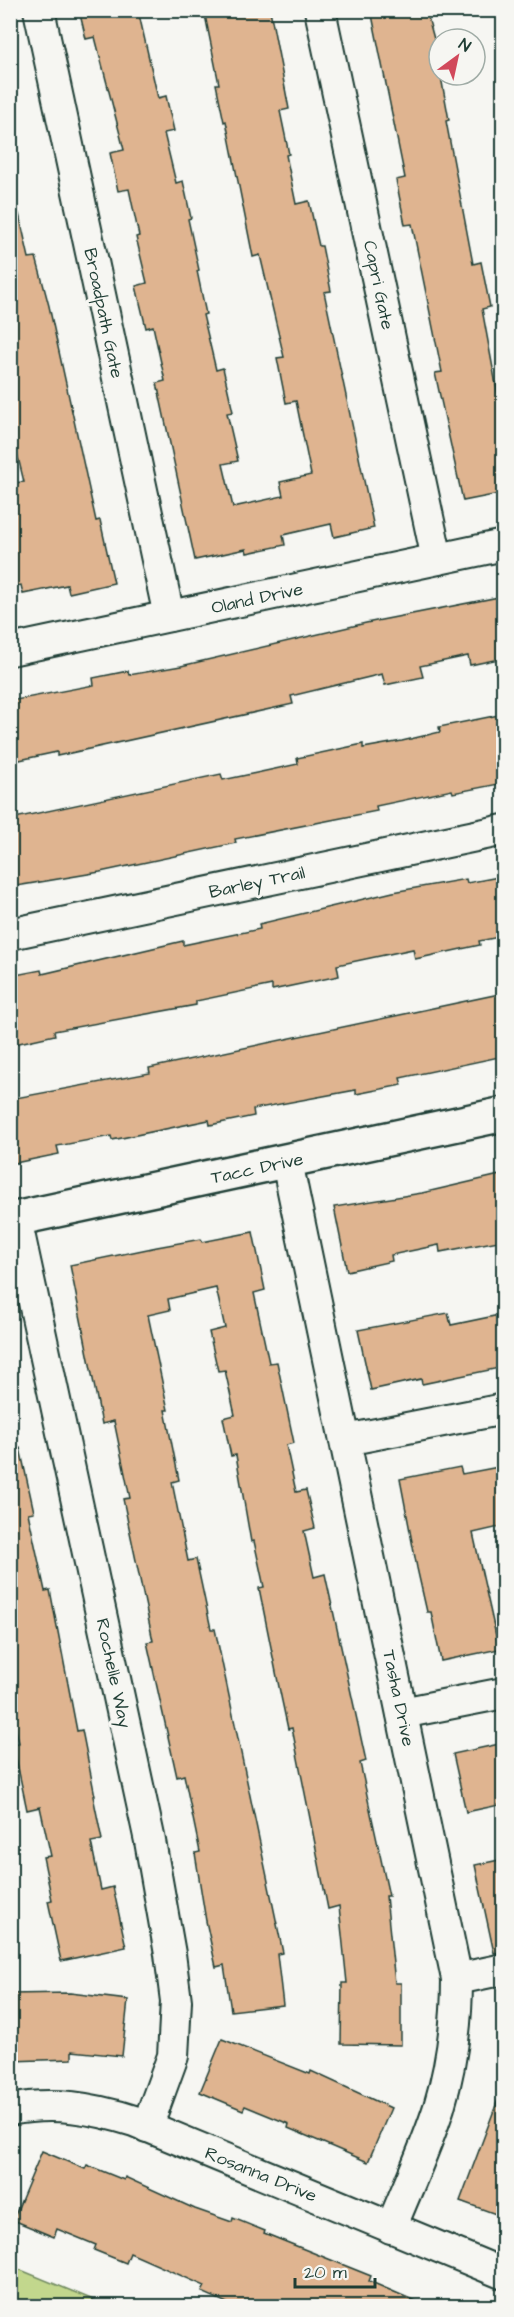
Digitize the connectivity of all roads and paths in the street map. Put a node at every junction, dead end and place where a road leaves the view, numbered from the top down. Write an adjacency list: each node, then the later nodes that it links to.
1 (39, 10): 5 (street, Broadpath Gate)
2 (320, 10): 4 (street, Capri Gate)
3 (504, 545): 4 (street, Oland Drive)
4 (437, 559): 5 (street, Oland Drive)
5 (169, 616): 6 (street, Oland Drive)
6 (10, 650)
7 (504, 830): 8 (street, Barley Trail)
8 (10, 934)
9 (504, 1114): 10 (street, Tacc Drive)
10 (287, 1162): 11 (street, Tacc Drive); 13 (street, Tasha Drive)
11 (13, 1219): 19 (street, Rochelle Way)
12 (504, 1409): 13 (street)
13 (345, 1440): 15 (street, Tasha Drive)
14 (504, 1693): 15 (street)
15 (402, 1713): 17 (street, Tasha Drive)
16 (504, 1969): 17 (street)
17 (457, 1979): 20 (street, Tasha Drive)
18 (10, 2110): 19 (street, Rosanna Drive)
19 (147, 2127): 20 (street, Rosanna Drive)
20 (391, 2228): 21 (street, Rosanna Drive)
21 (504, 2274)

